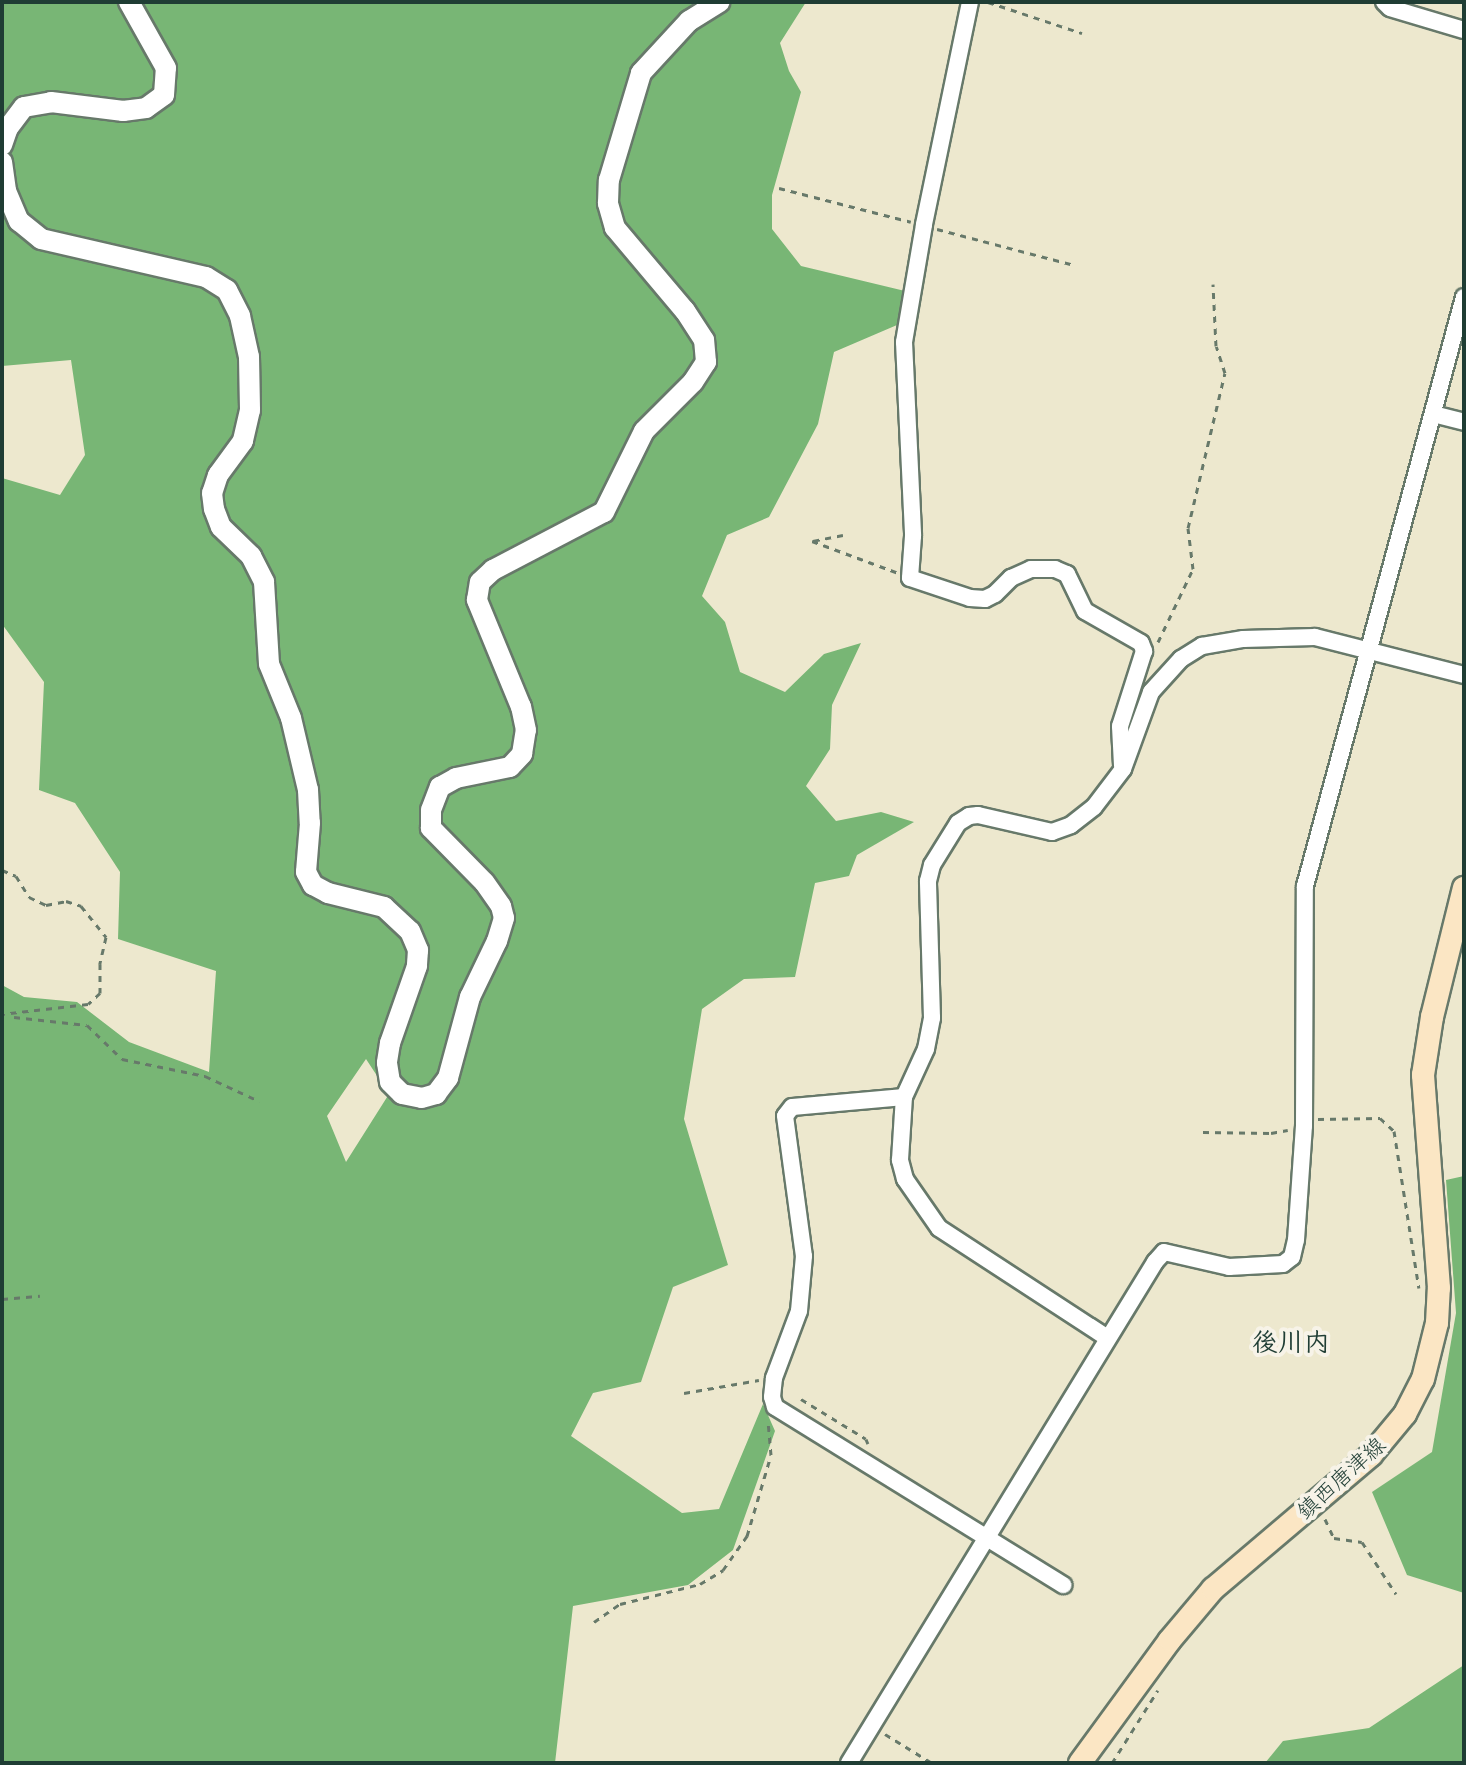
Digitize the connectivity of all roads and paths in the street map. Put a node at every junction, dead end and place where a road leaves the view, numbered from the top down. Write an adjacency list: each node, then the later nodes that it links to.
1 (129, 2): 8 (street)
2 (720, 2): 9 (street)
3 (970, 2): 11 (street)
4 (988, 2): 7 (path)
5 (1384, 2): 6 (street)
6 (1464, 30)
7 (1082, 33)
8 (2, 145)
9 (2, 162)
10 (779, 188): 11 (path)
11 (924, 225): 12 (path); 18 (street)
12 (1074, 265)
13 (1213, 284): 20 (path)
14 (1464, 297): 15 (street)
15 (1433, 414): 16 (street); 19 (street)
16 (1464, 422)
17 (843, 535): 18 (path)
18 (910, 578): 20 (street)
19 (1370, 649): 21 (street); 22 (street); 28 (street)
20 (1144, 651): 22 (street)
21 (1464, 675)
22 (1123, 769): 26 (street)
23 (2, 870): 25 (path)
24 (1464, 888): 37 (main road, 鎮西唐津線)
25 (4, 1015): 27 (path)
26 (904, 1097): 33 (street); 34 (street)
27 (259, 1101)
28 (1304, 1126): 29 (path); 31 (path); 33 (street)
29 (1203, 1132)
30 (40, 1296): 32 (path)
31 (1420, 1297)
32 (2, 1299)
33 (1106, 1337): 38 (street)
34 (774, 1378): 35 (path); 36 (street)
35 (684, 1393)
36 (775, 1407): 38 (street); 41 (path)
37 (1316, 1502): 40 (path); 45 (main road, 鎮西唐津線)
38 (987, 1536): 39 (street); 42 (street)
39 (1063, 1585)
40 (1396, 1594)
41 (594, 1622)
42 (872, 1726): 43 (street); 44 (path)
43 (849, 1763)
44 (932, 1763)
45 (1080, 1763)

